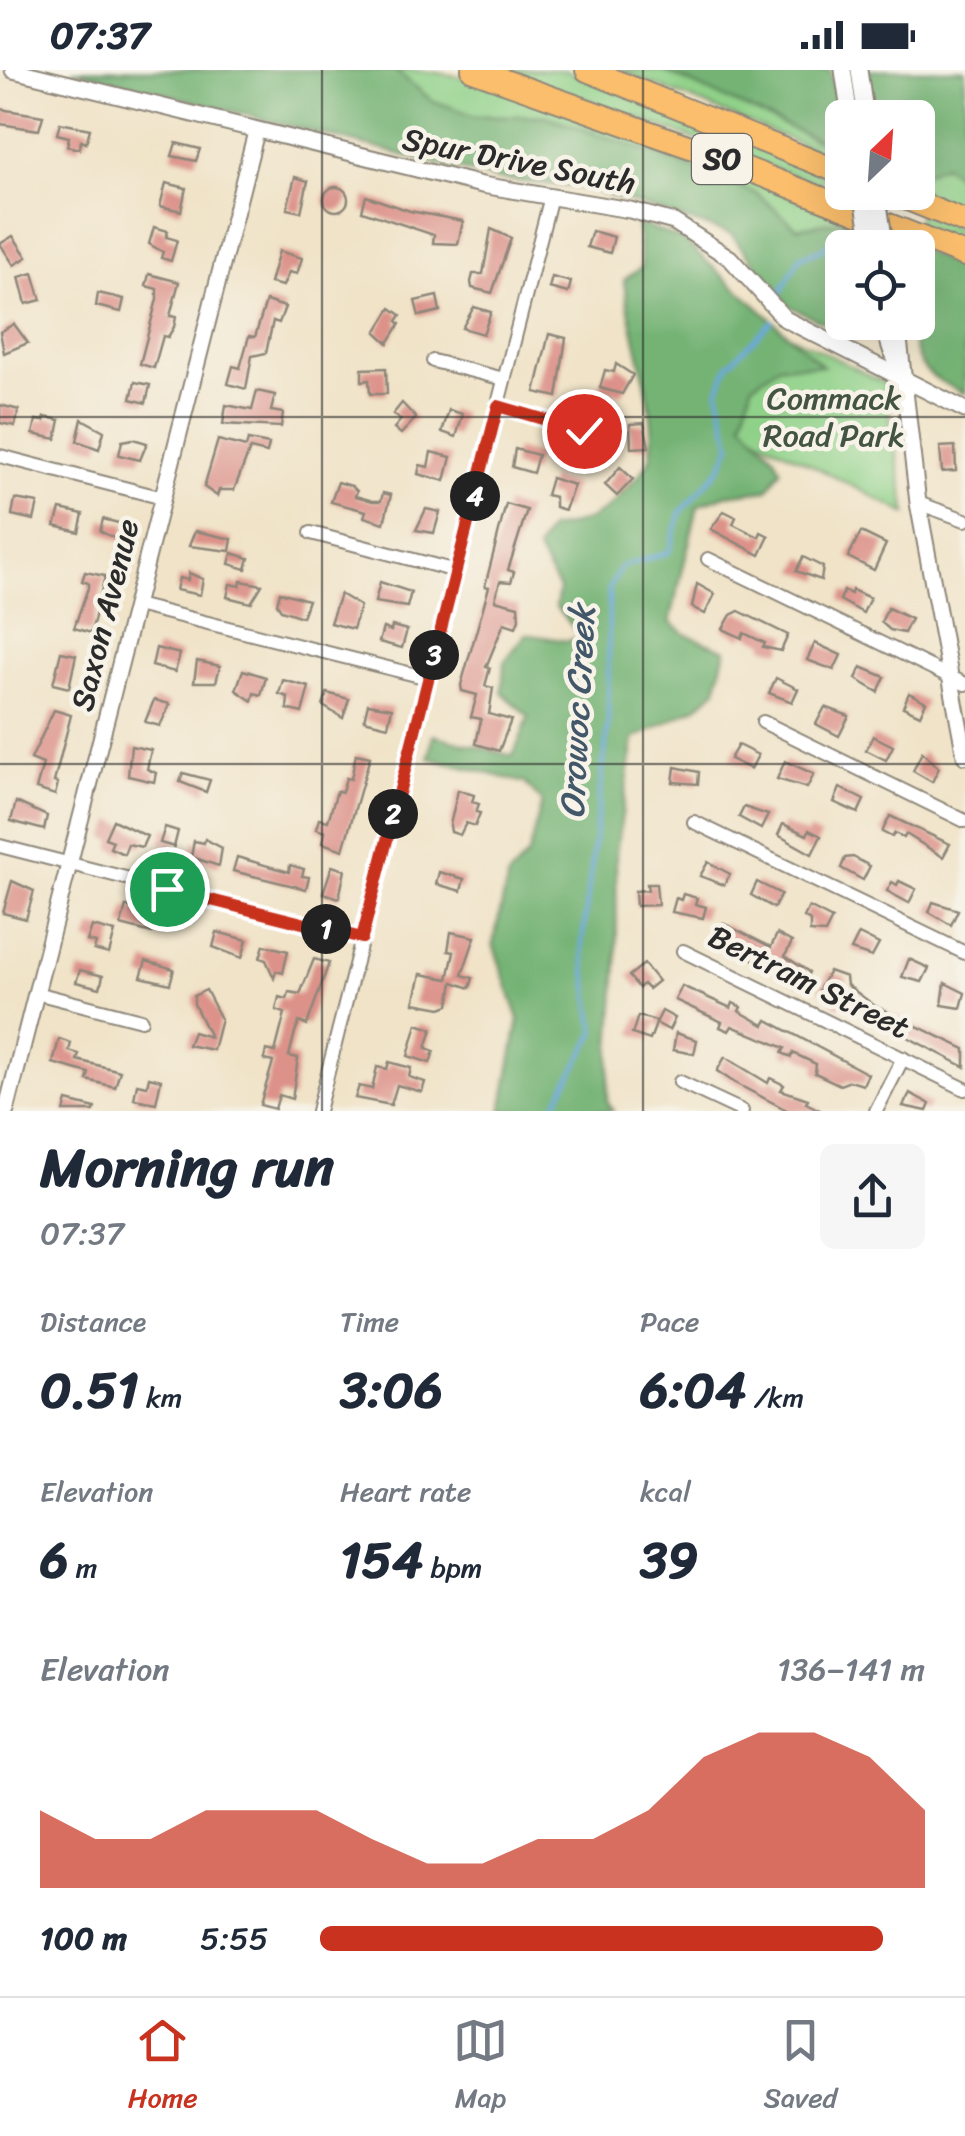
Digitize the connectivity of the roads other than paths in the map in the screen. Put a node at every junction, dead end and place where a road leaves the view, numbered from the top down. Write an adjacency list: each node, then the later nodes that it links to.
1 (13, 70): 8 (street, Spur Drive South)
2 (473, 70): 13 (highway, SO)
3 (587, 70): 9 (highway, SO)
4 (843, 70): 6 (street)
5 (859, 70): 7 (street)
6 (847, 100)
7 (863, 100)
8 (256, 132): 10 (street, Spur Drive South); 23 (street, Saxon Avenue)
9 (825, 166)
10 (551, 196): 17 (street); 18 (street, Spur Drive South)
11 (935, 210): 12 (highway)
12 (965, 222)
13 (965, 255)
14 (888, 340): 18 (street)
15 (898, 340): 18 (street)
16 (432, 361): 17 (street)
17 (504, 379): 19 (street)
18 (901, 379): 20 (street, Spur Drive South); 24 (street)
19 (498, 406): 21 (street); 28 (street)
20 (965, 410)
21 (584, 431)
22 (0, 456): 23 (street)
23 (163, 498): 29 (street, Saxon Avenue)
24 (918, 502): 25 (street); 30 (street)
25 (965, 520)
26 (310, 533): 28 (street)
27 (708, 559): 30 (street)
28 (456, 570): 31 (street)
29 (136, 605): 31 (street); 38 (street, Saxon Avenue)
30 (950, 674): 32 (street); 34 (street)
31 (428, 678): 39 (street)
32 (965, 684)
33 (763, 722): 35 (street)
34 (965, 756)
35 (965, 821)
36 (694, 822): 41 (street)
37 (0, 846): 38 (street)
38 (70, 865): 39 (street); 42 (street, Saxon Avenue)
39 (362, 938): 48 (street)
40 (682, 950): 44 (street, Bertram Street)
41 (965, 953)
42 (36, 993): 43 (street); 47 (street, Saxon Avenue)
43 (141, 1020)
44 (903, 1058): 46 (street, Bertram Street); 50 (street)
45 (680, 1082): 49 (street)
46 (965, 1090)
47 (6, 1111)
48 (318, 1111)
49 (742, 1111)
50 (876, 1111)

